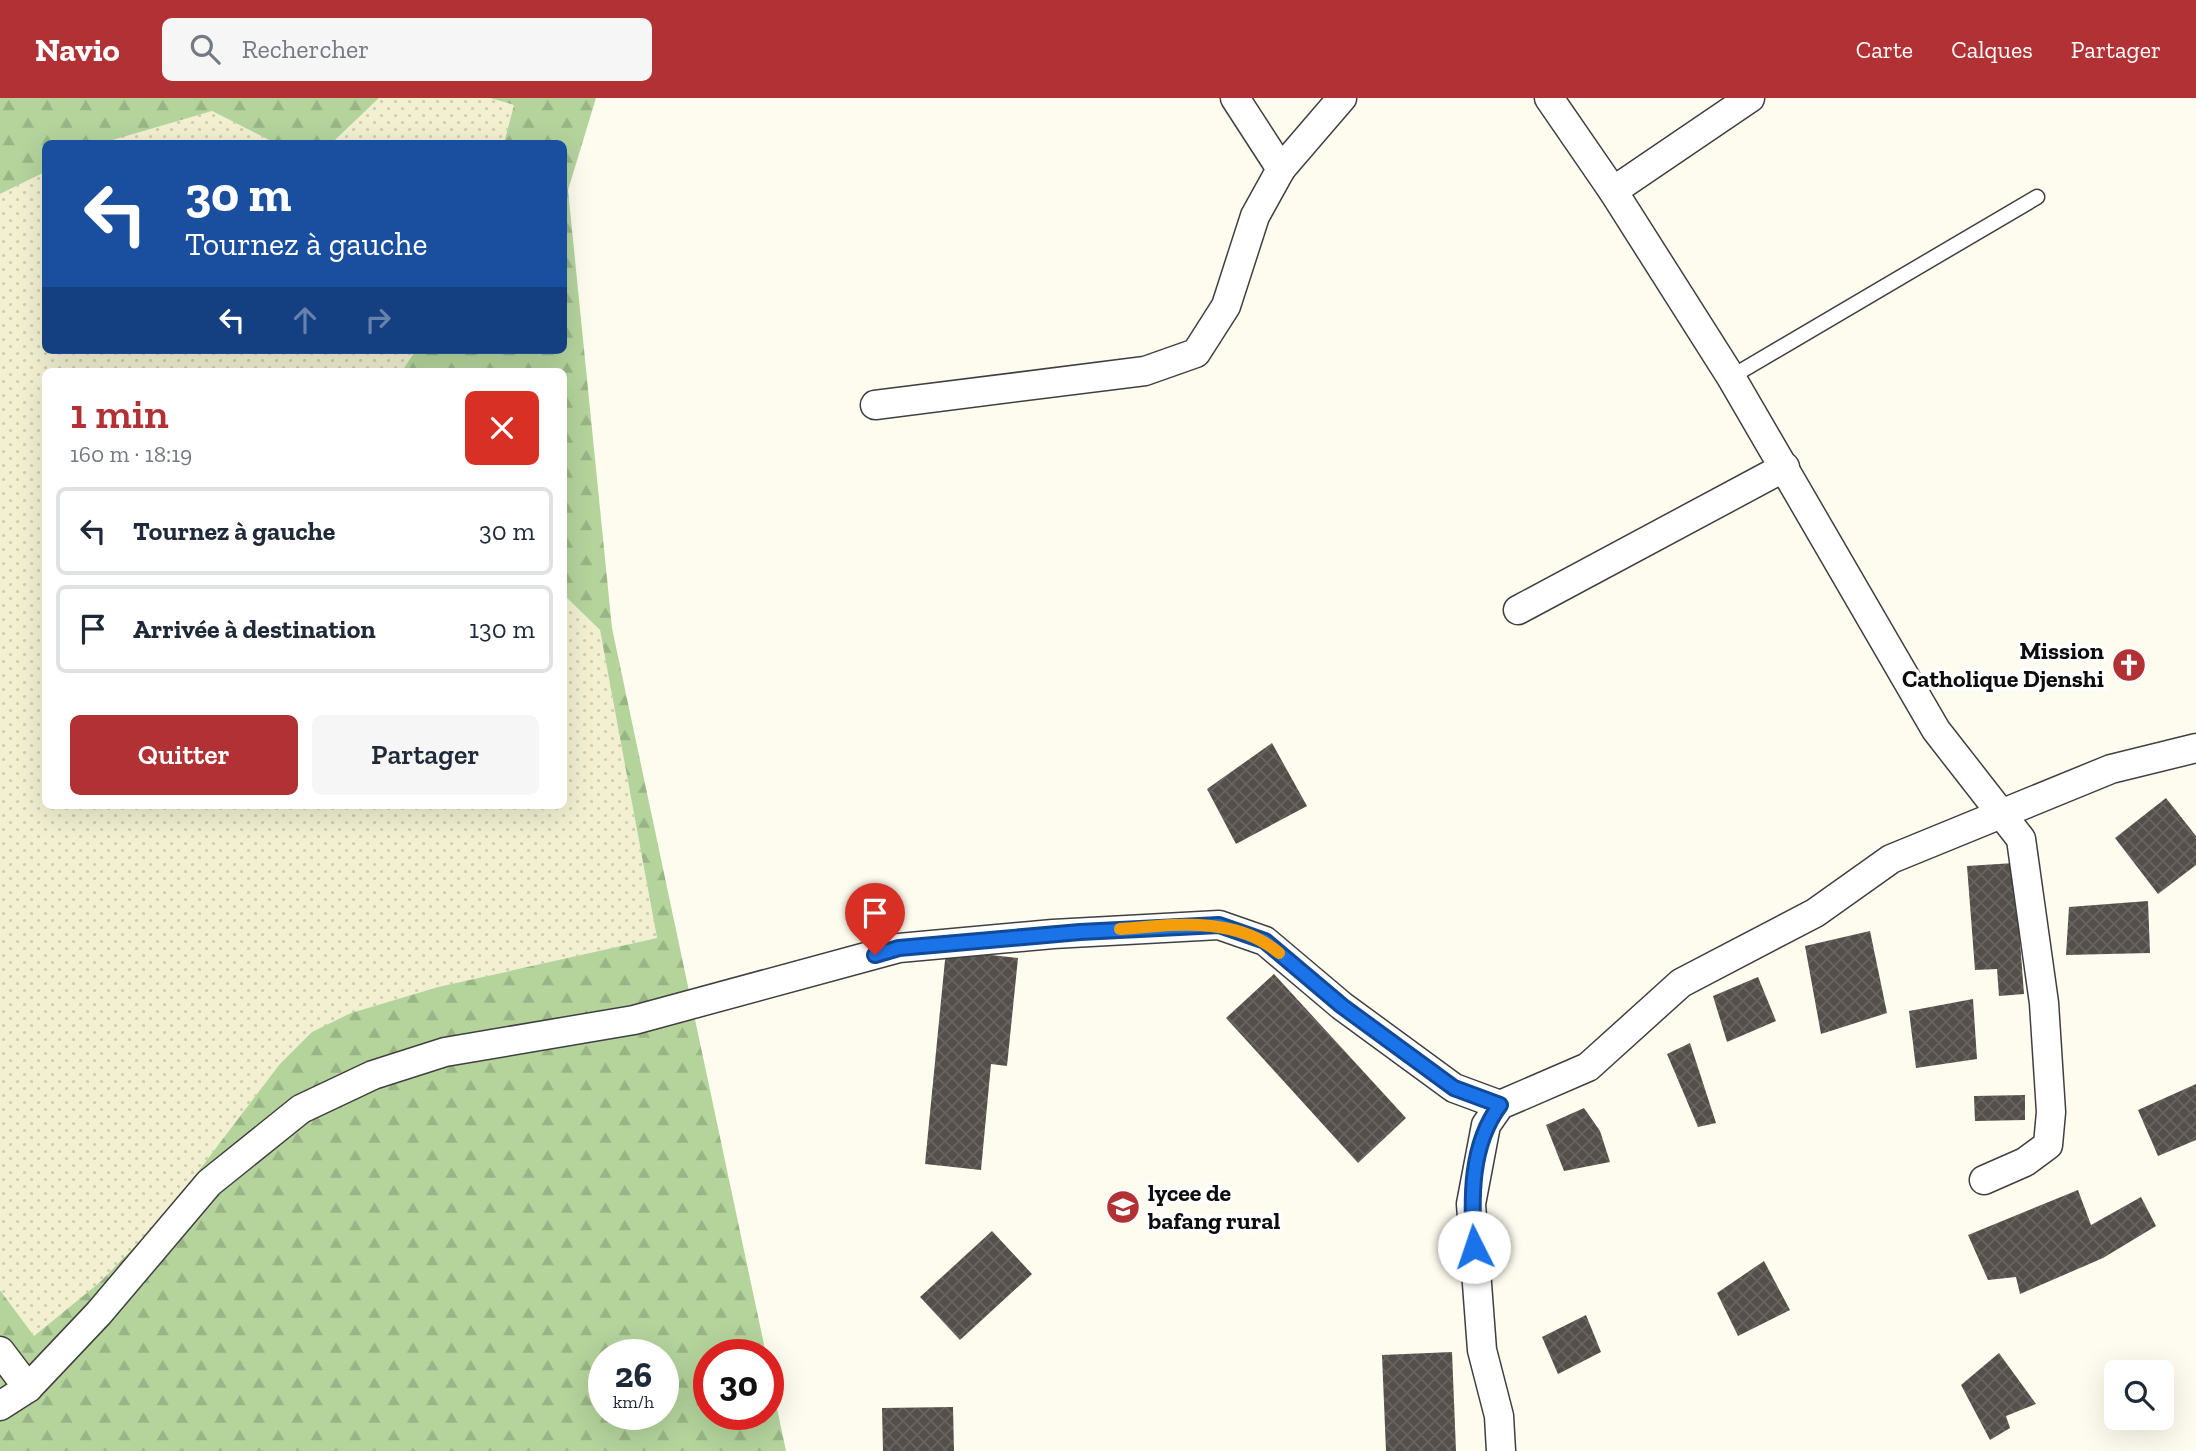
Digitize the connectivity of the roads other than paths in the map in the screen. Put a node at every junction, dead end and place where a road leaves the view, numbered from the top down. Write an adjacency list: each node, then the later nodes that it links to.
1 (1235, 98): 5 (street)
2 (1342, 98): 5 (street)
3 (1549, 98): 6 (street)
4 (1750, 98): 6 (street)
5 (1281, 169): 9 (street)
6 (1613, 191): 8 (street)
7 (2036, 197): 8 (lane)
8 (1731, 377): 10 (street)
9 (875, 405)
10 (1785, 467): 11 (street); 13 (street)
11 (1518, 610)
12 (2196, 748): 13 (street)
13 (2004, 813): 14 (street); 15 (street)
14 (1500, 1105): 17 (street); 19 (street)
15 (1984, 1180)
16 (0, 1351): 17 (street)
17 (28, 1388): 18 (street)
18 (0, 1406)
19 (1501, 1451)

